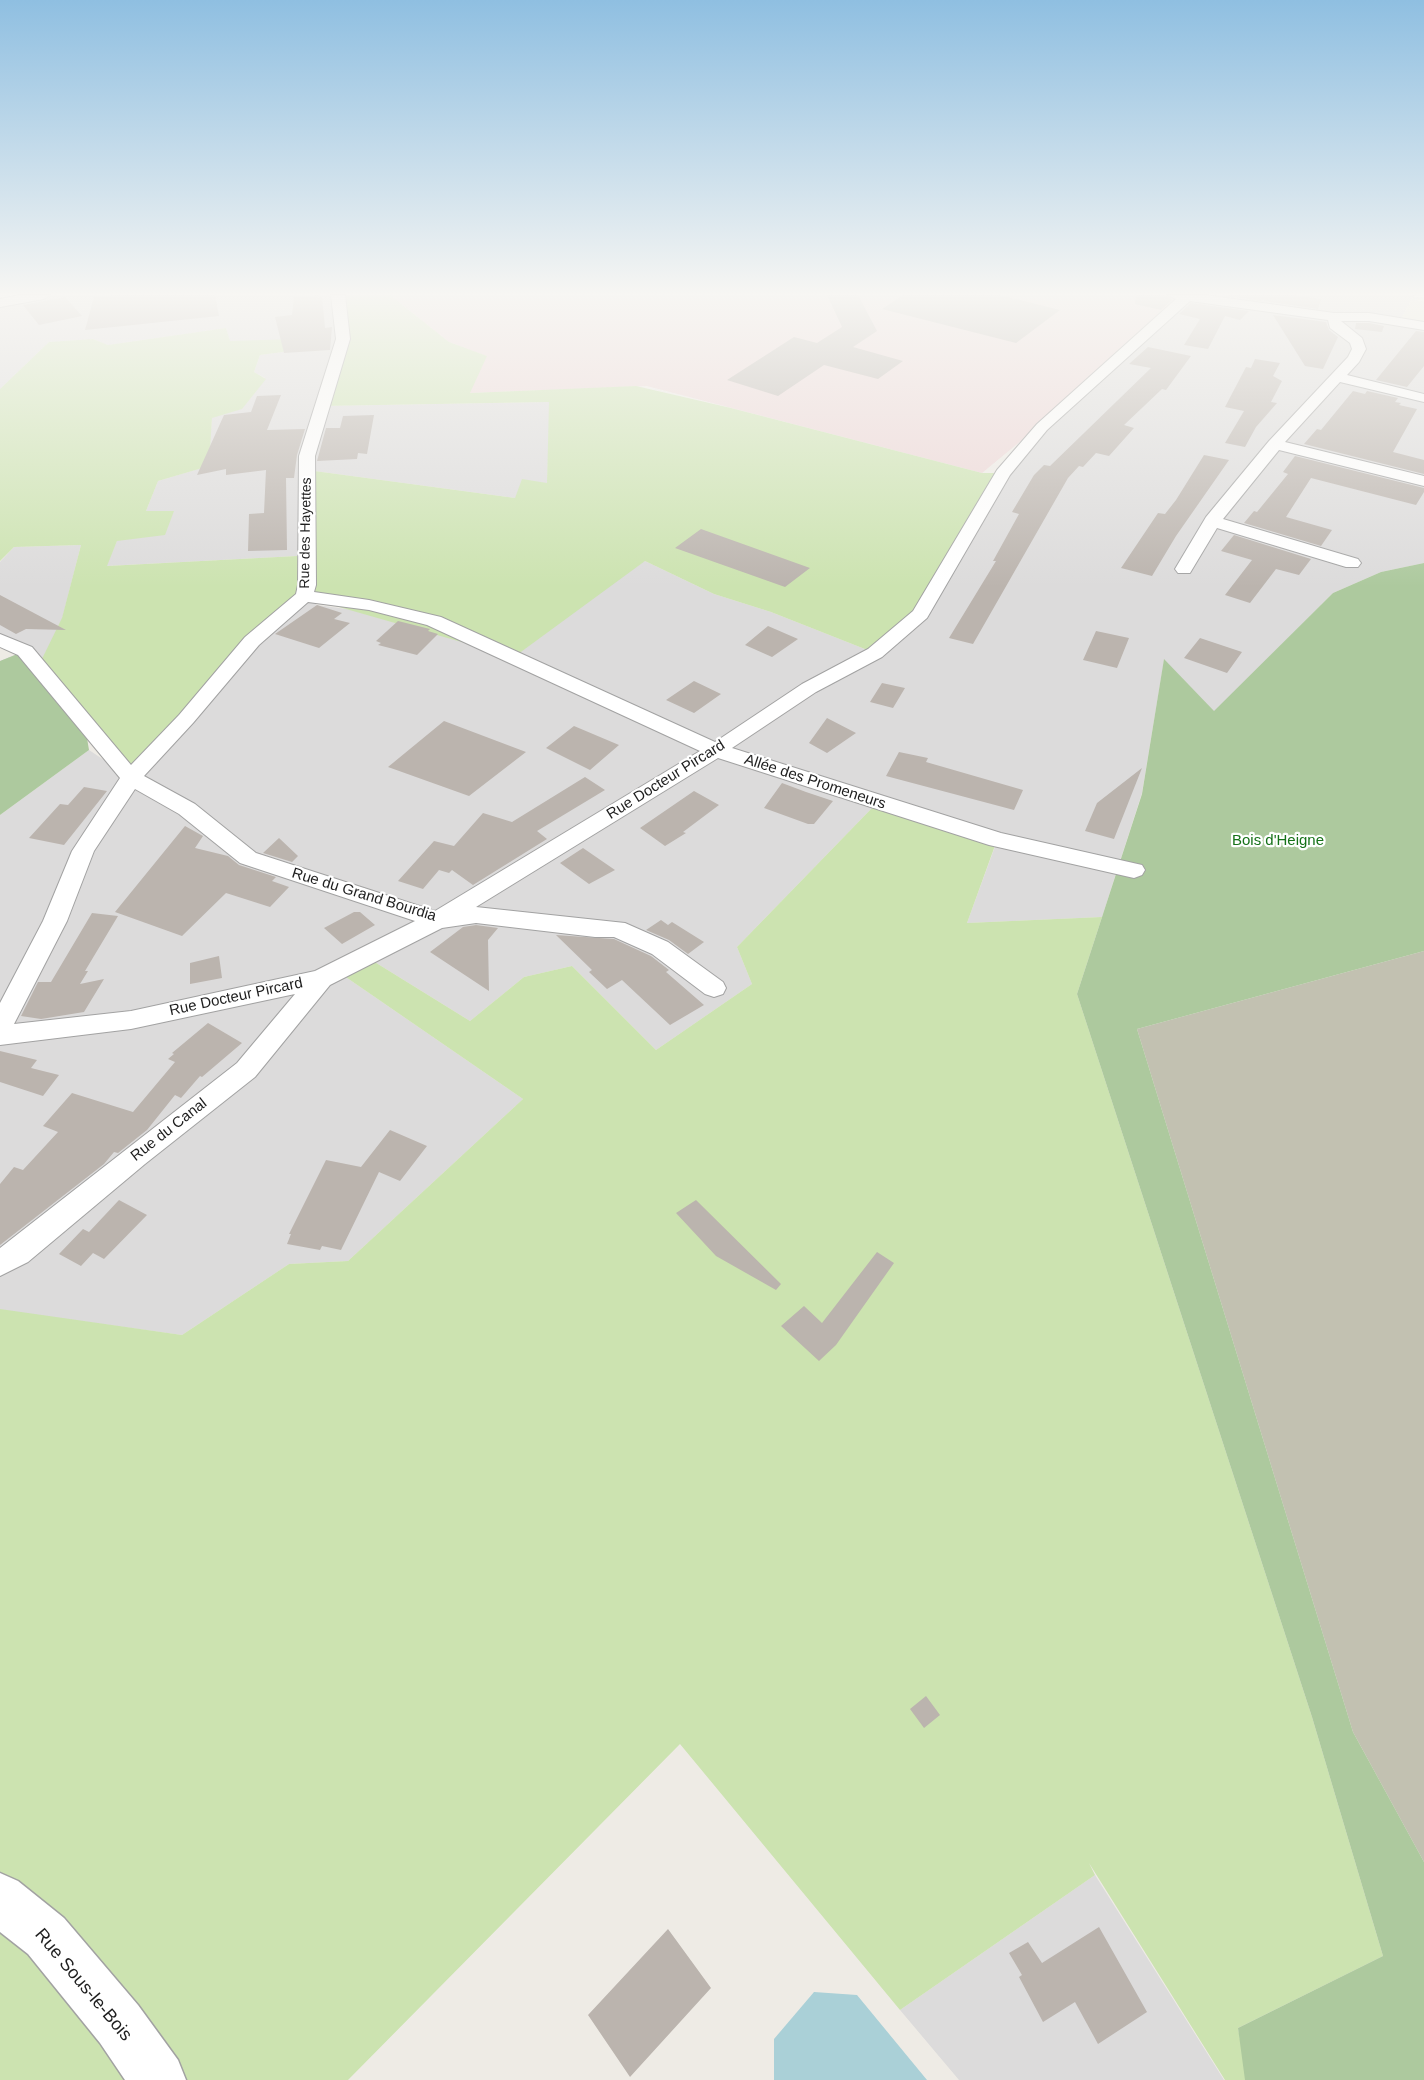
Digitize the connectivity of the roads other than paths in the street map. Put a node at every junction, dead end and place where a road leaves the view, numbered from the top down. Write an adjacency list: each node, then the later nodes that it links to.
1 (327, 392): 11 (street, Rue des Hayettes)
2 (1080, 392): 13 (street, Rue Docteur Pircard)
3 (1322, 392): 6 (street)
4 (1400, 392): 5 (street)
5 (1424, 398)
6 (1275, 444): 7 (street); 8 (street)
7 (1424, 482)
8 (1212, 521): 9 (street); 10 (street)
9 (1352, 563)
10 (1184, 569)
11 (303, 597): 13 (street, Allée des Promeneurs); 14 (street, Rue des Hayettes)
12 (0, 640): 14 (street)
13 (716, 750): 15 (street, Allée des Promeneurs); 16 (street, Rue Docteur Pircard)
14 (131, 778): 16 (street, Rue du Grand Bourdia); 19 (street, Rue des Hayettes)
15 (1134, 870)
16 (437, 920): 17 (street, Rue Docteur Pircard); 18 (street, Rue du Grand Bourdia)
17 (321, 979): 20 (street, Rue Docteur Pircard); 21 (street, Rue du Canal)
18 (714, 988)
19 (0, 1027)
20 (0, 1035)
21 (0, 1263)
22 (0, 1899): 23 (street, Rue Sous-le-Bois)
23 (158, 2080)

